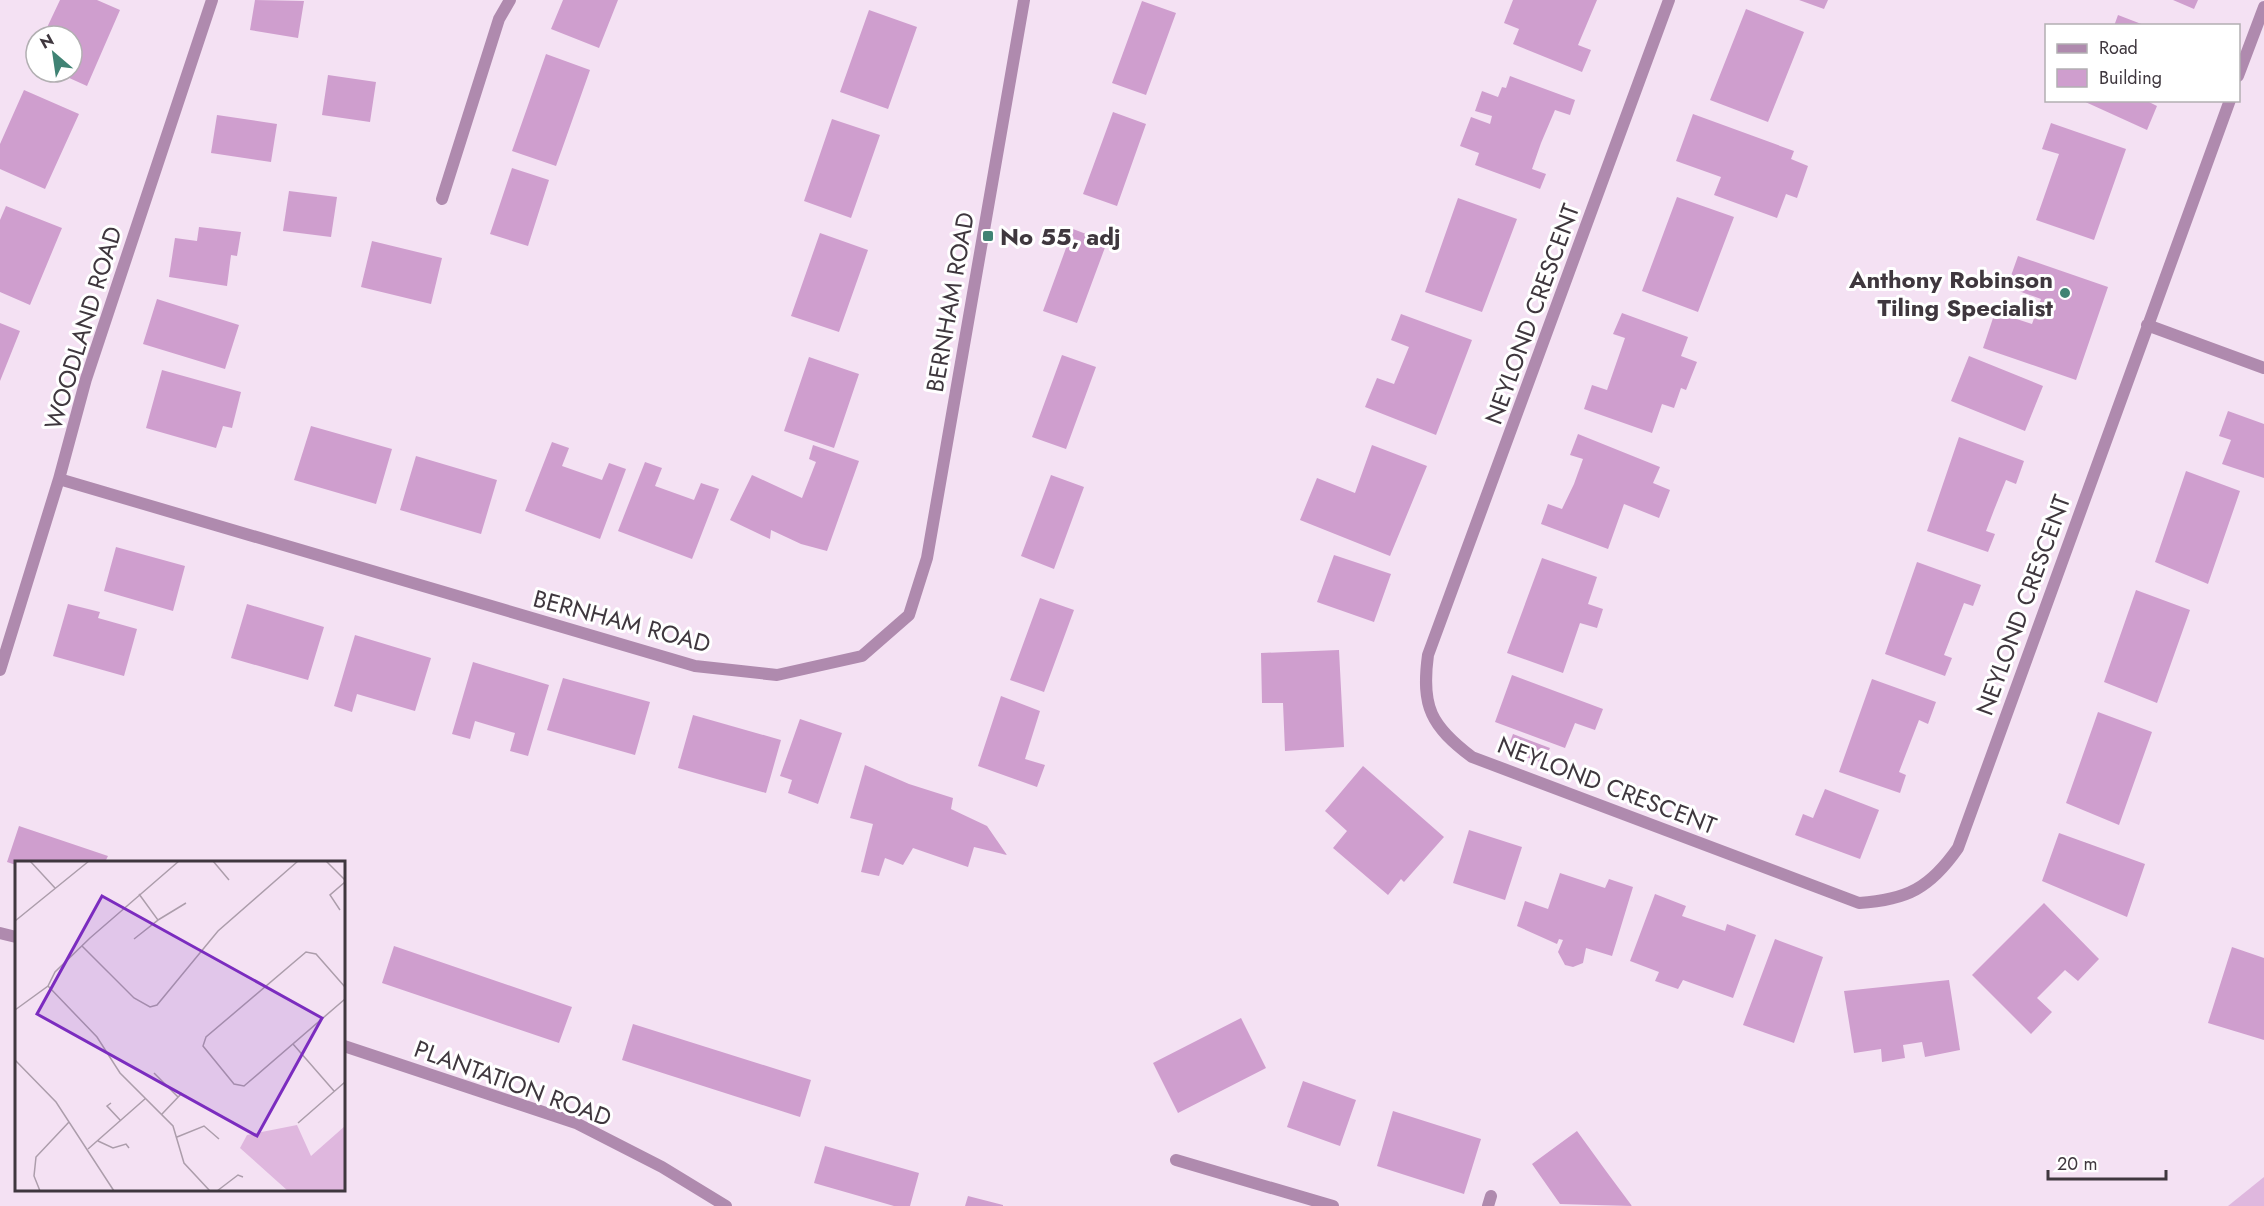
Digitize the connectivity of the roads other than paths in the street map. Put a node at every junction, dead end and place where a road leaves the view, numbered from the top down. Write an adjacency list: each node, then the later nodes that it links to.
1 (212, 0): 11 (street, WOODLAND ROAD)
2 (510, 0): 8 (street)
3 (1024, 0): 11 (street, BERNHAM ROAD)
4 (1669, 0): 9 (street, NEYLOND CRESCENT)
5 (2264, 7): 6 (street)
6 (2240, 71)
7 (2229, 102): 9 (street, NEYLOND CRESCENT)
8 (442, 199)
9 (2147, 325): 10 (street)
10 (2264, 368)
11 (59, 479): 12 (street, WOODLAND ROAD)
12 (0, 670)
13 (0, 933): 14 (street)
14 (15, 937)
15 (345, 1046): 17 (street, PLANTATION ROAD)
16 (1176, 1160): 18 (street)
17 (726, 1206)
18 (1333, 1206)

